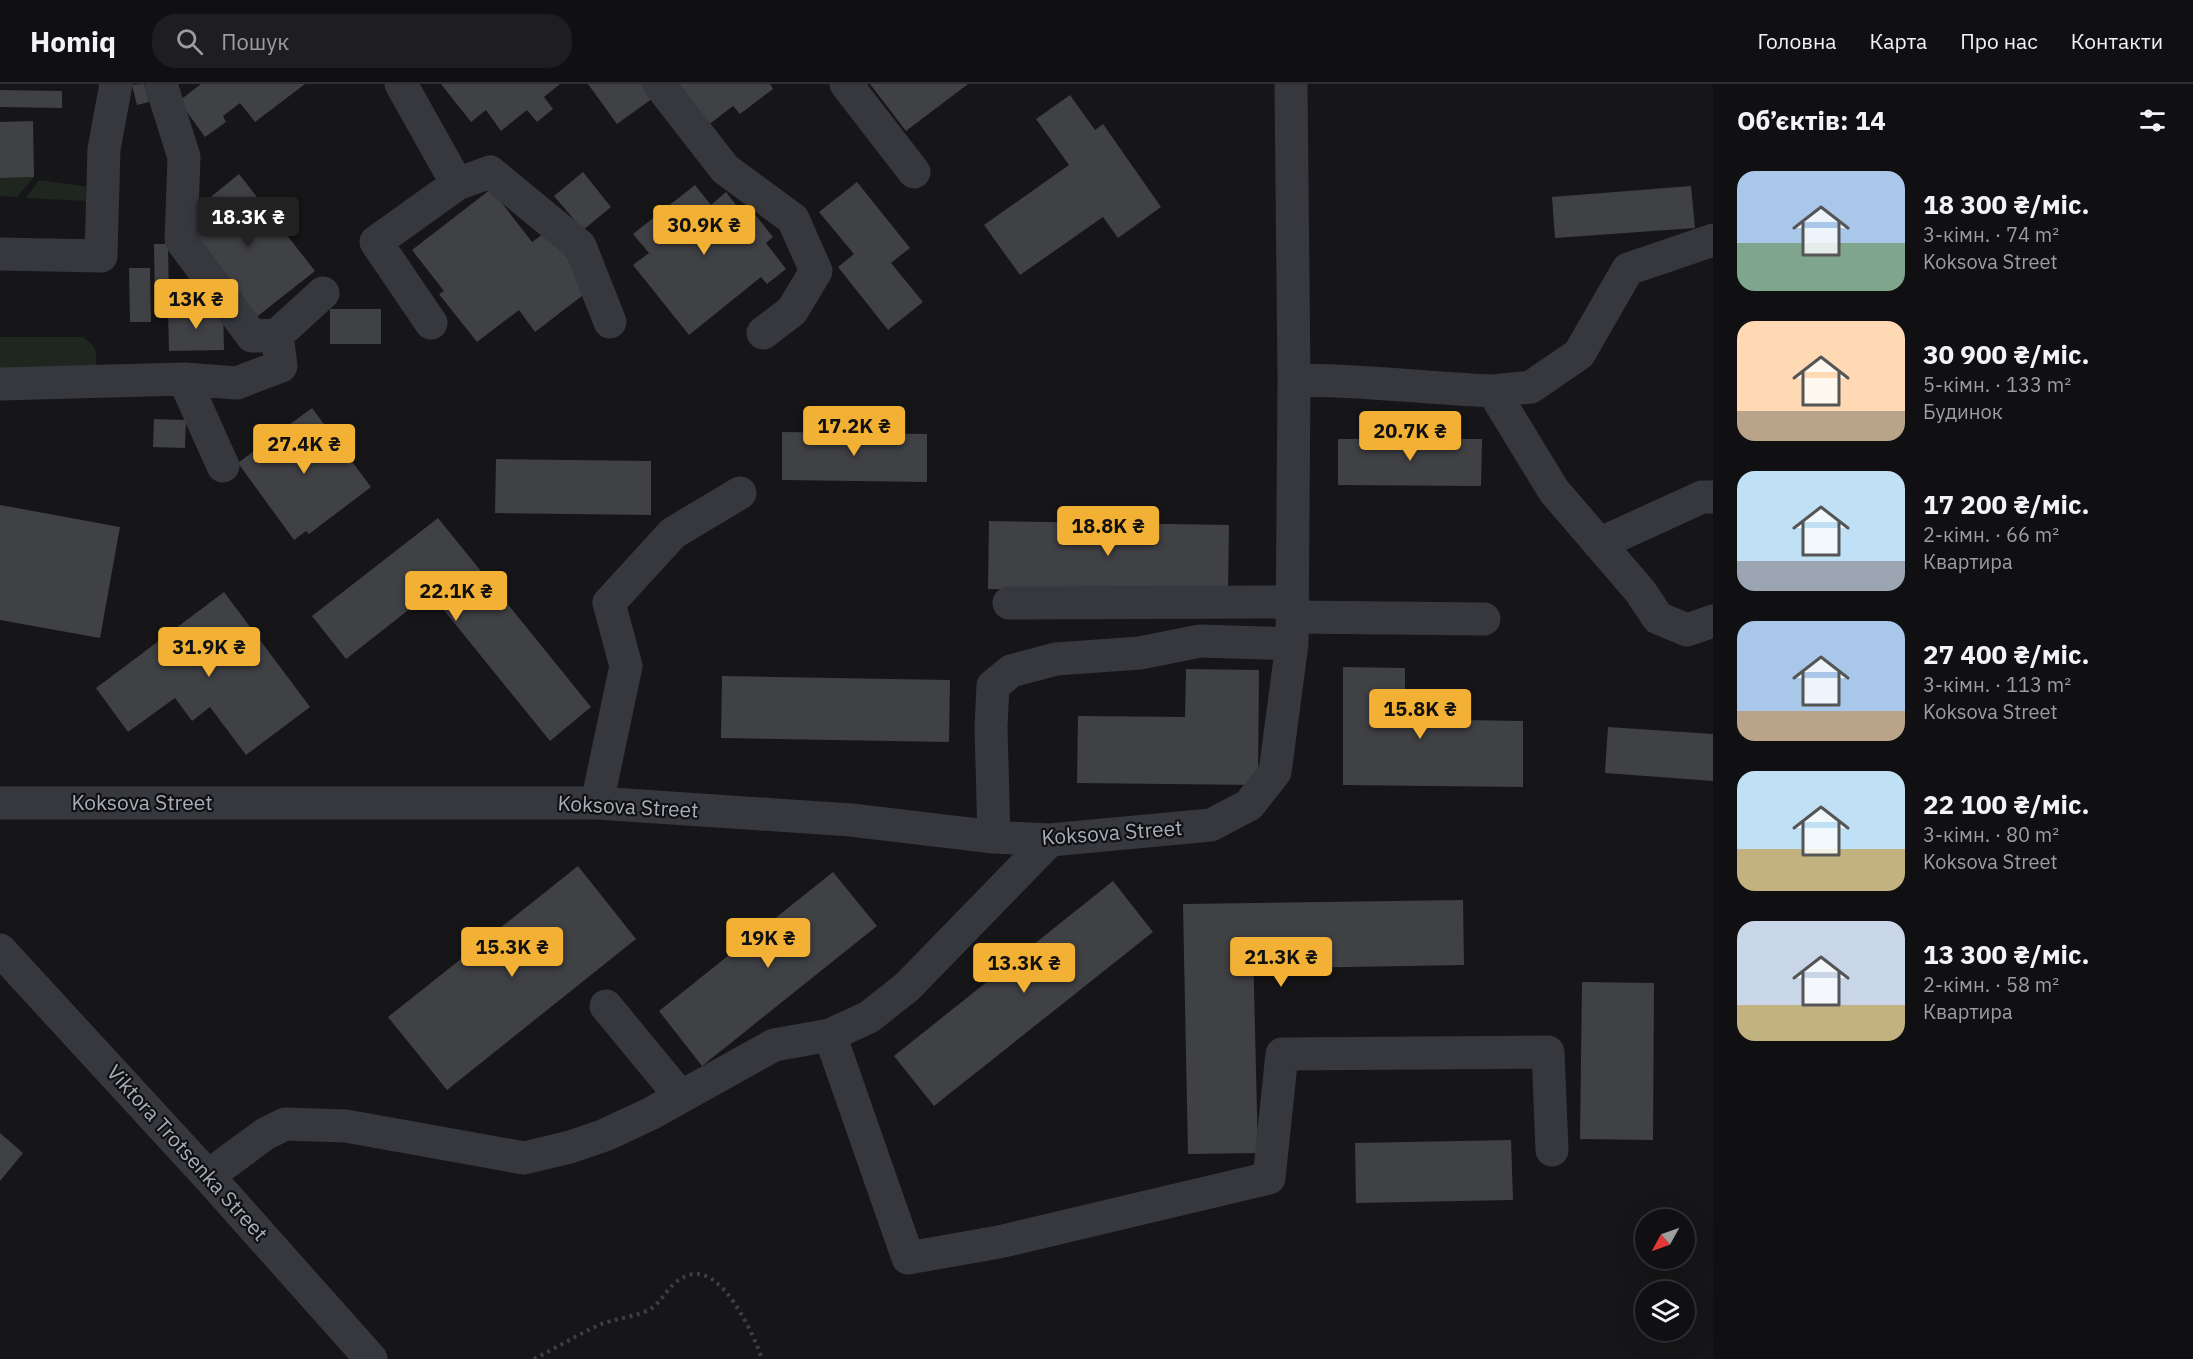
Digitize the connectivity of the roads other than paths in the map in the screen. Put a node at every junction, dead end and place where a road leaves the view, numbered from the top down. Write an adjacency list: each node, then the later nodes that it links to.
1 (116, 84): 10 (street)
2 (161, 84): 15 (street)
3 (401, 84): 8 (street)
4 (659, 84): 14 (street)
5 (846, 84): 7 (street)
6 (1291, 84): 17 (street)
7 (914, 172)
8 (457, 183): 12 (street); 13 (street)
9 (1713, 240): 19 (street)
10 (0, 254)
11 (323, 293): 15 (street)
12 (610, 322)
13 (431, 323)
14 (763, 333)
15 (279, 350): 16 (street)
16 (184, 379): 18 (street); 20 (street)
17 (1294, 380): 19 (street); 26 (street)
18 (0, 384)
19 (1493, 391): 23 (street)
20 (223, 466)
21 (740, 493): 29 (street)
22 (1713, 497): 23 (street)
23 (1599, 544): 27 (street)
24 (1009, 603): 26 (street)
25 (1484, 619): 26 (street)
26 (1293, 621): 30 (street); 31 (street, Koksova Street)
27 (1713, 621)
28 (0, 803): 29 (street, Koksova Street)
29 (597, 803): 30 (street, Koksova Street)
30 (994, 837): 31 (street, Koksova Street)
31 (1050, 840): 34 (street)
32 (0, 950): 37 (street, Viktora Trotsenka Street)
33 (606, 1006): 35 (street)
34 (830, 1035): 35 (street); 36 (street)
35 (681, 1097): 37 (street)
36 (1552, 1150)
37 (208, 1176): 38 (street, Viktora Trotsenka Street)
38 (371, 1359)

